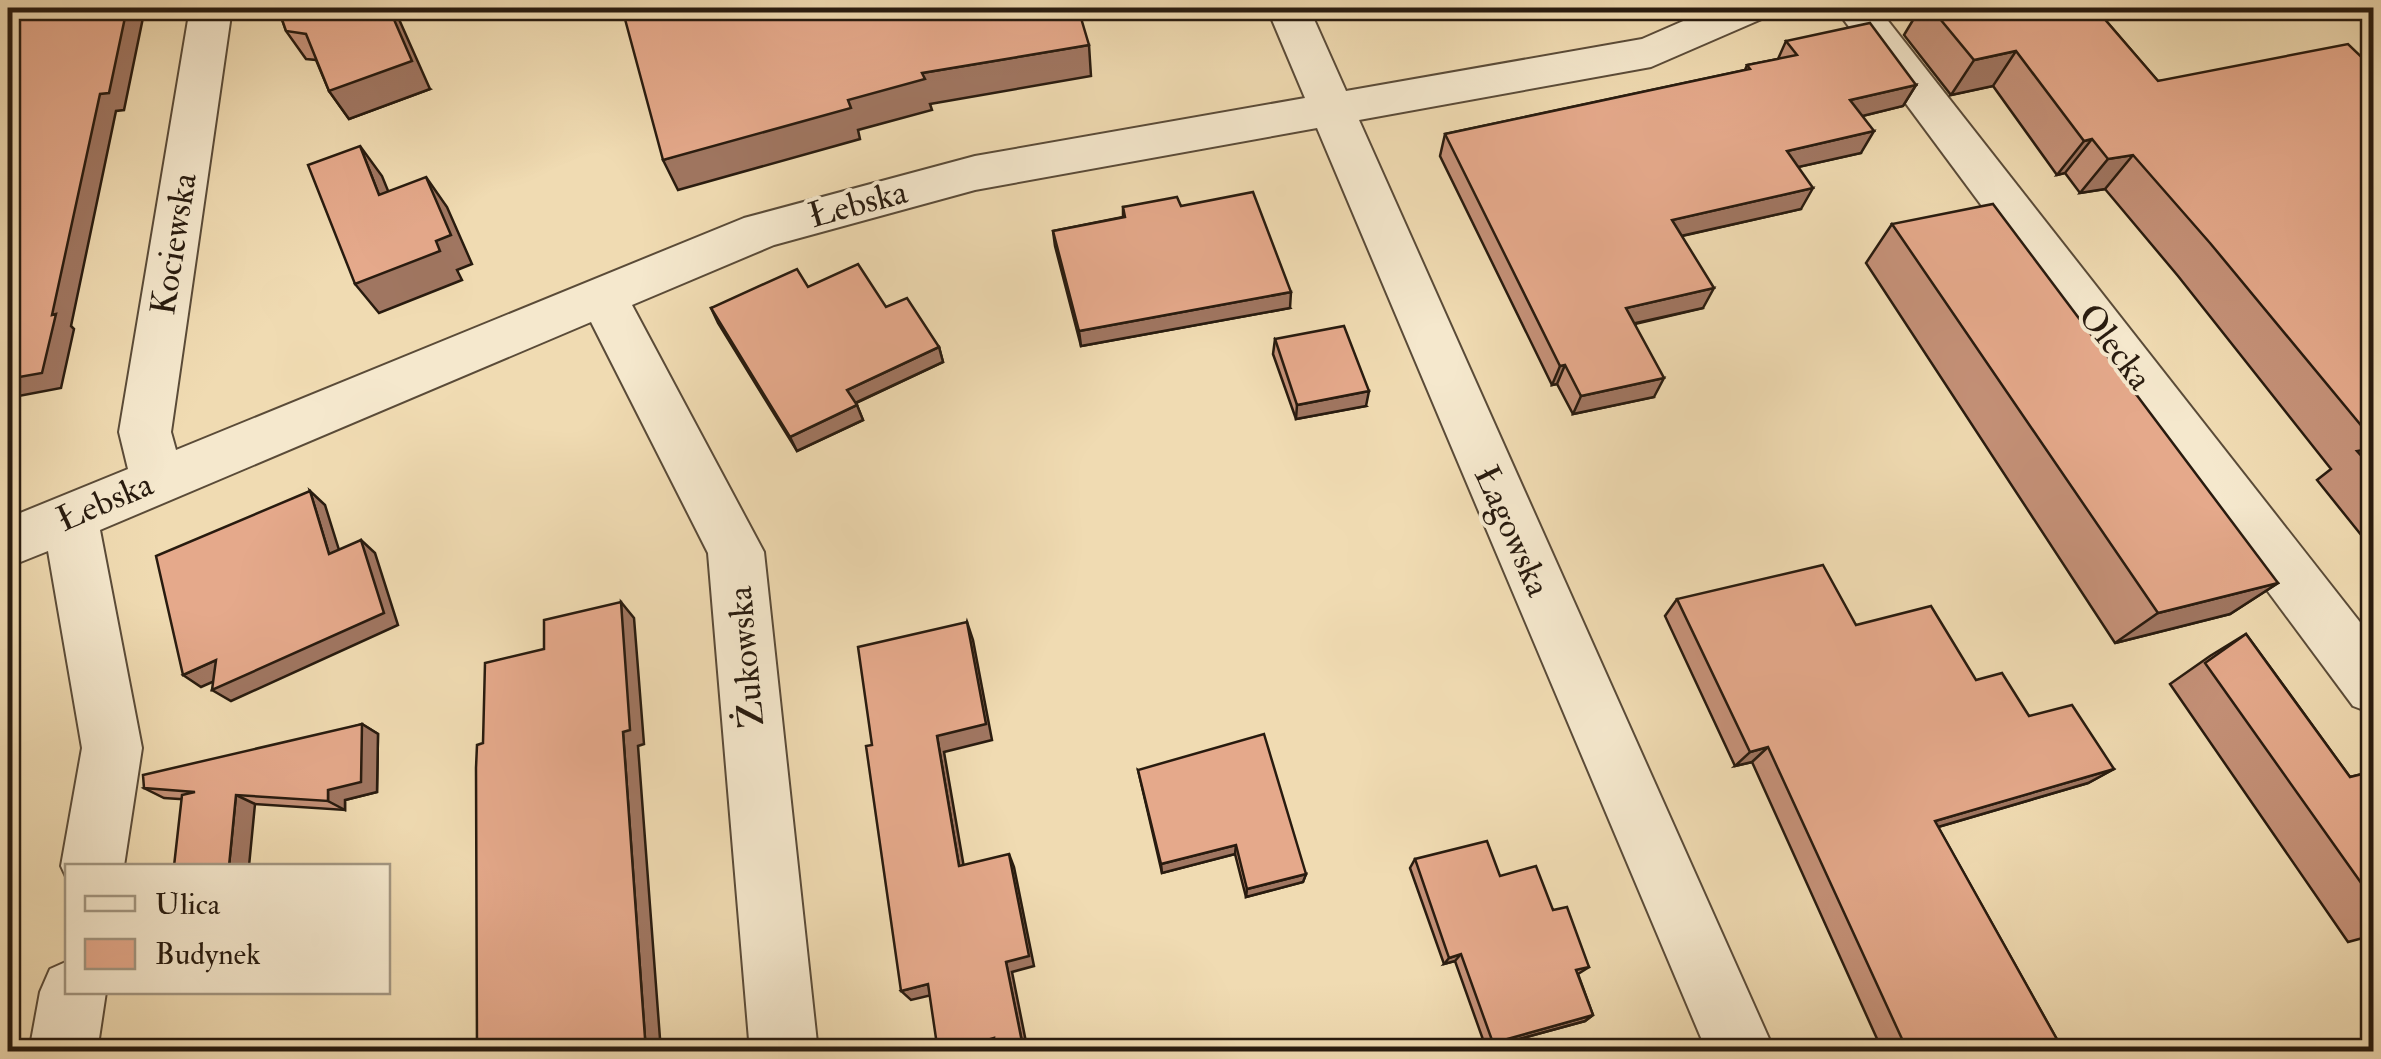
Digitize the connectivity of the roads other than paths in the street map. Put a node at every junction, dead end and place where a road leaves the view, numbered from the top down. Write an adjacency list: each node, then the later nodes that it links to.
1 (211, 8): 7 (street, Kociewska)
2 (1288, 8): 5 (street, Łagowska)
3 (1749, 8): 5 (street, Łebska)
4 (1856, 8): 10 (street, Olecka)
5 (1333, 110): 6 (street, Łebska); 15 (street, Łagowska)
6 (602, 295): 7 (street, Łebska); 14 (street, Żukowska)
7 (157, 479): 8 (street, Łebska)
8 (70, 517): 9 (street, Łebska); 11 (street)
9 (8, 543)
10 (2374, 687)
11 (93, 864)
12 (72, 994): 13 (street)
13 (63, 1052)
14 (784, 1052)
15 (1741, 1052)

